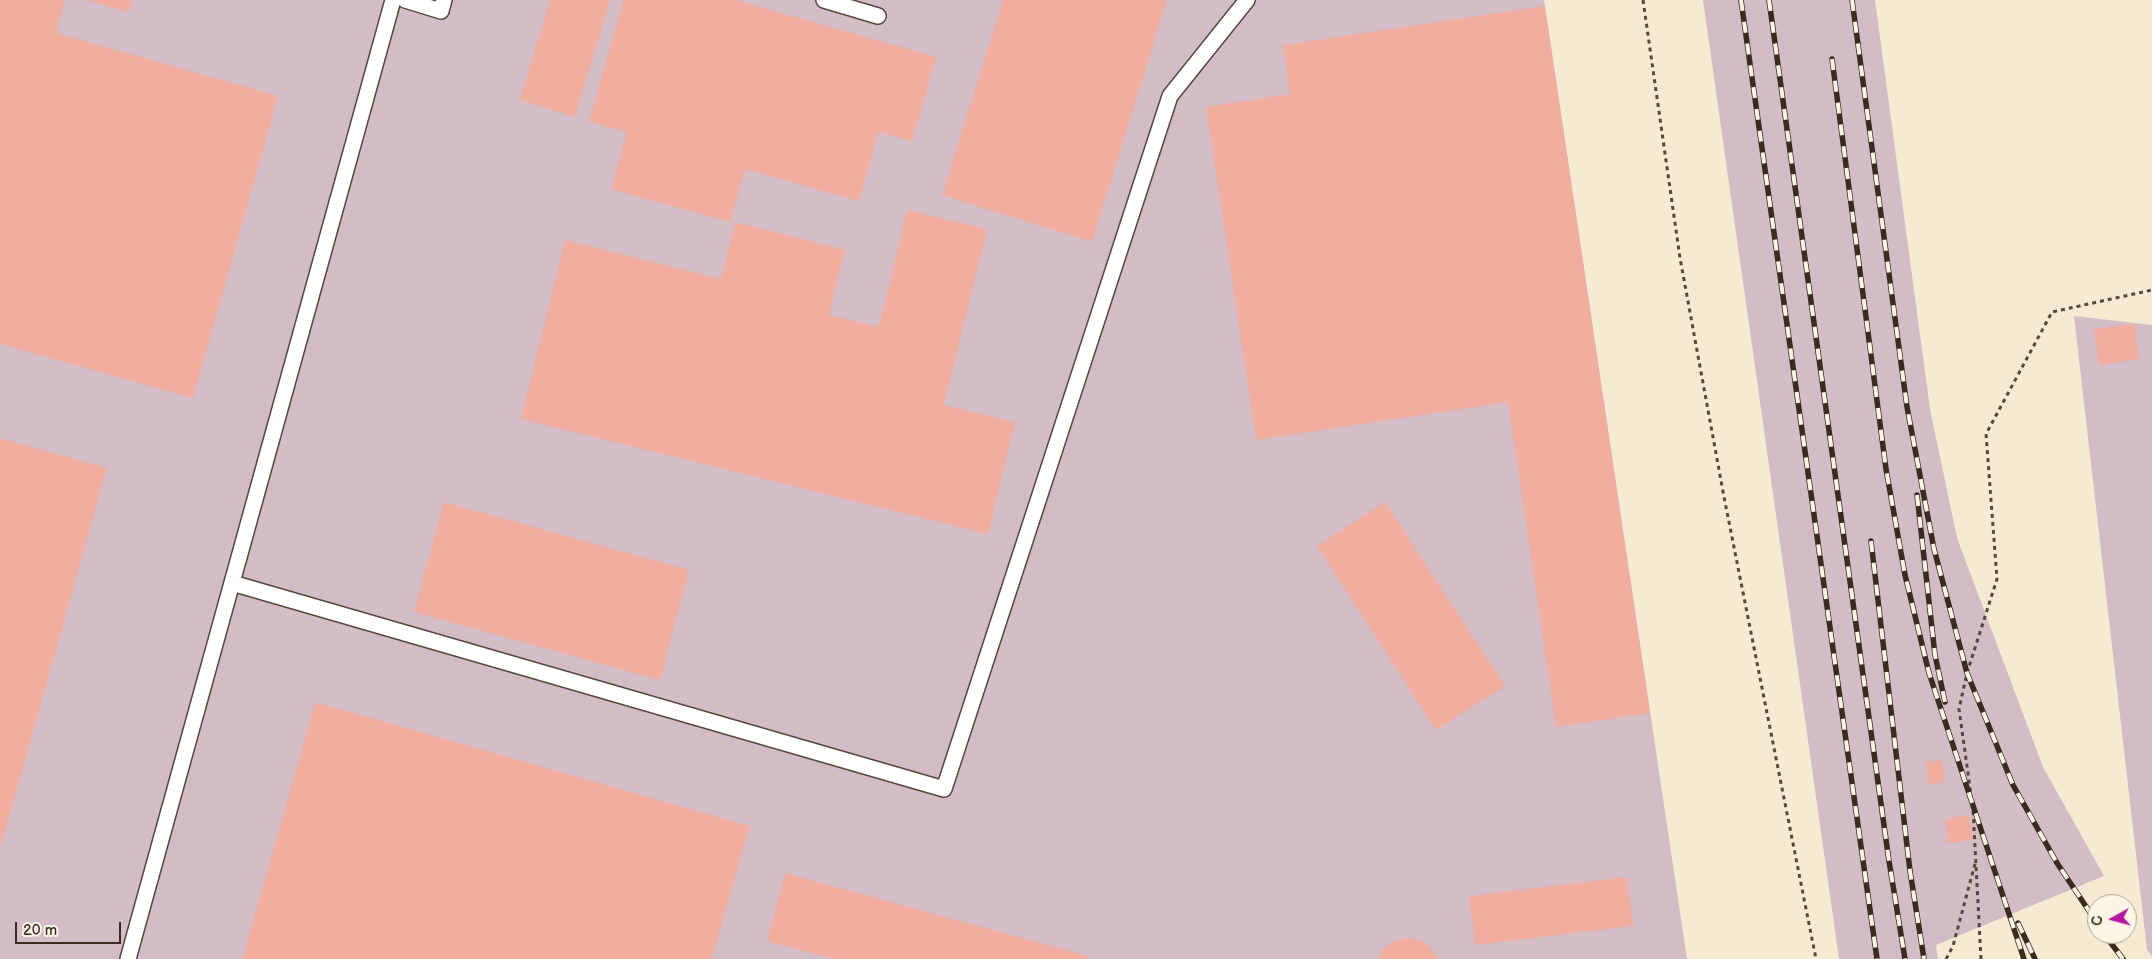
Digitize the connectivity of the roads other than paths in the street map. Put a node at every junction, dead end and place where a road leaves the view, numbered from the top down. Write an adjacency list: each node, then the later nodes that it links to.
1 (393, 0): 7 (lane)
2 (406, 0): 3 (lane)
3 (444, 0)
4 (824, 0): 6 (lane)
5 (1247, 0): 7 (lane)
6 (878, 16)
7 (232, 583): 8 (lane)
8 (128, 959)

